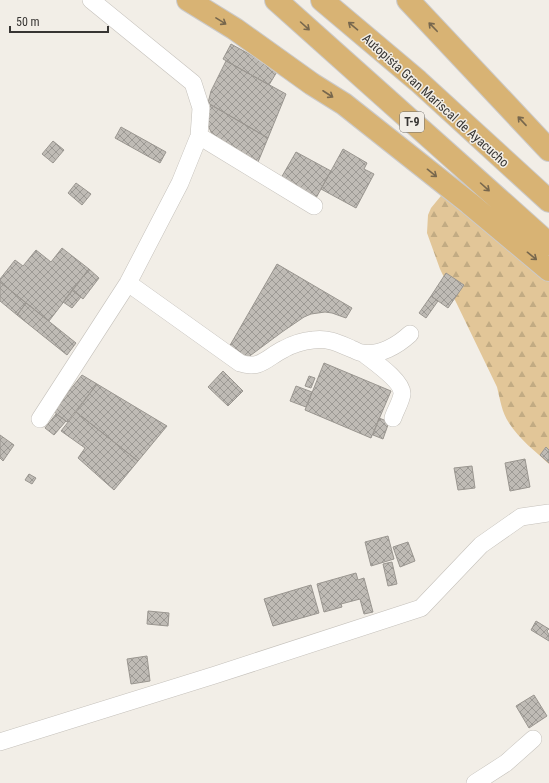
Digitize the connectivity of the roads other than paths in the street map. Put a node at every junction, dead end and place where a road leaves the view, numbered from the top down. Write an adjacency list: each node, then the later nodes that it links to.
1 (91, 0): 6 (street)
2 (188, 0): 11 (highway, one-way to 11)
3 (276, 0): 10 (highway, T-9, one-way to 10)
4 (322, 0): 8 (highway, Autopista Gran Mariscal de Ayacucho / T-9, one-way to 4)
5 (408, 0): 7 (highway, one-way to 5)
6 (200, 136): 9 (street); 12 (street)
7 (549, 150)
8 (549, 201)
9 (314, 206)
10 (549, 244)
11 (549, 270)
12 (128, 283): 14 (street); 16 (street)
13 (410, 334): 14 (street)
14 (363, 353): 15 (street)
15 (393, 418)
16 (40, 419)
17 (549, 513): 19 (street)
18 (533, 739): 20 (street)
19 (0, 742)
20 (476, 783)

